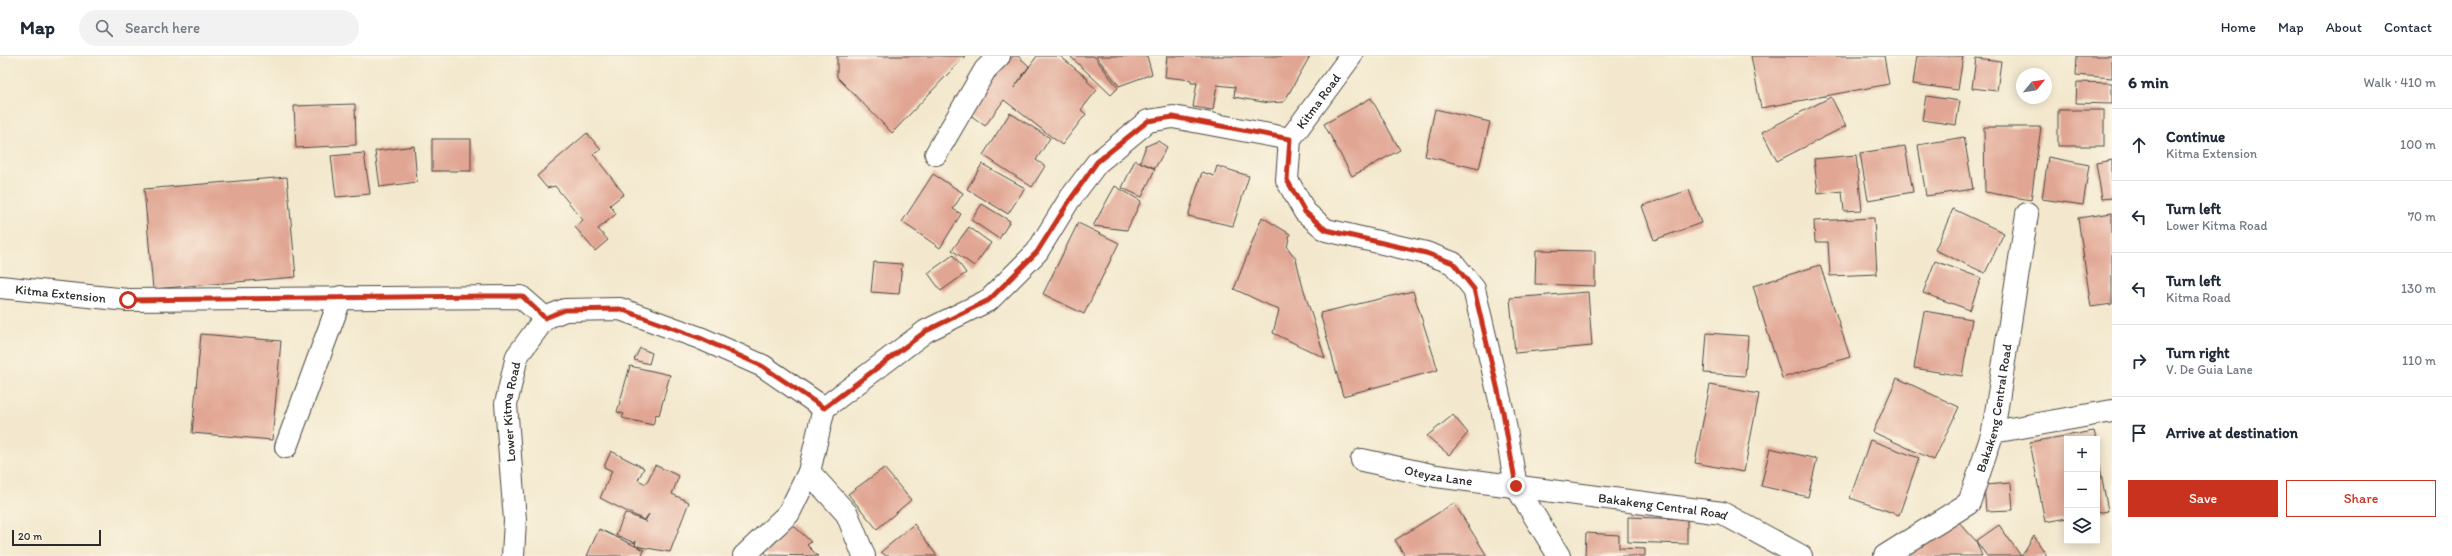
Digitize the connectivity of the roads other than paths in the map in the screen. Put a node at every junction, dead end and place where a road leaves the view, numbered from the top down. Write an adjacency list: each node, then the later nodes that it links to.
1 (999, 56): 4 (street)
2 (1351, 56): 3 (street, Kitma Road)
3 (1290, 139): 9 (street, Kitma Road); 15 (street)
4 (936, 154)
5 (2027, 214): 11 (street, Bakakeng Central Road)
6 (0, 287): 7 (street, Kitma Extension)
7 (341, 297): 8 (street, Kitma Extension); 12 (street)
8 (545, 318): 9 (street); 16 (street, Lower Kitma Road)
9 (824, 408): 14 (street)
10 (2112, 411): 11 (street)
11 (1993, 432): 21 (street, Bakakeng Central Road)
12 (286, 447)
13 (1362, 460): 15 (street, Oteyza Lane)
14 (809, 472): 17 (street); 18 (street)
15 (1516, 486): 19 (street); 20 (street, Bakakeng Central Road)
16 (513, 556)
17 (744, 556)
18 (864, 556)
19 (1559, 556)
20 (1801, 556)
21 (1885, 556)

